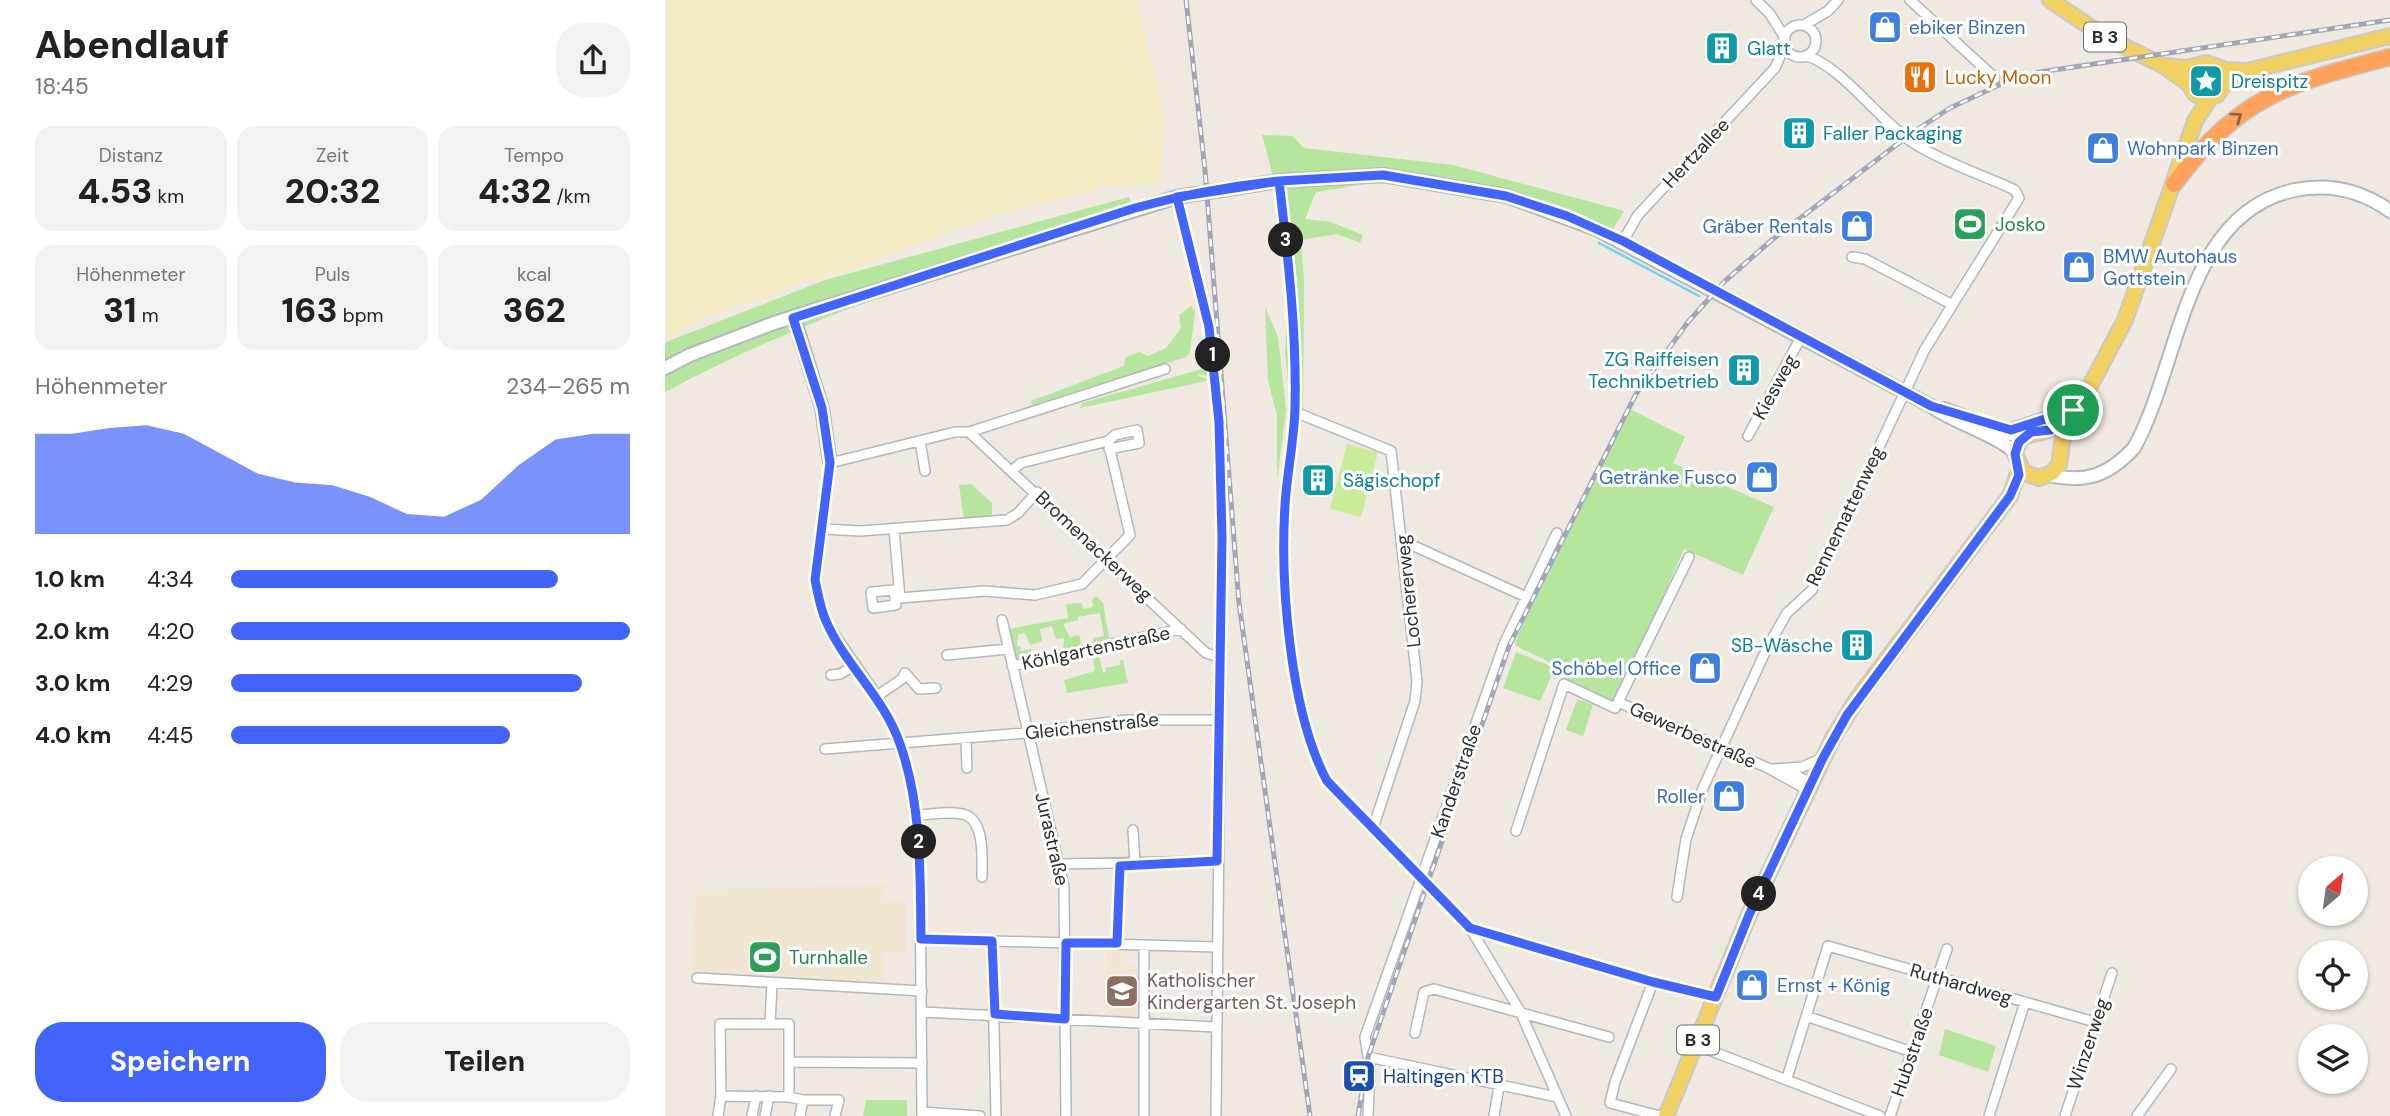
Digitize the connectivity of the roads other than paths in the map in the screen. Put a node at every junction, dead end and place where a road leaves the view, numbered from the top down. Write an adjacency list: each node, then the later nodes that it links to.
1 (1756, 0): 6 (street)
2 (1838, 0): 5 (street, Hertzallee)
3 (1910, 0): 19 (street)
4 (2050, 0): 14 (main road, B 3)
5 (1828, 11): 7 (street, Hertzallee); 9 (street, Hertzallee)
6 (1770, 14): 7 (street); 10 (street)
7 (1799, 26): 9 (street); 10 (street, Hertzallee)
8 (2390, 36): 18 (main road)
9 (1816, 39): 11 (street, Hertzallee); 13 (street)
10 (1785, 41): 11 (street); 16 (street, Hertzallee)
11 (1801, 56): 13 (street); 16 (street, Hertzallee)
12 (2390, 57): 25 (highway, one-way to 12)
13 (1827, 66): 30 (street, Rennemattenweg)
14 (2164, 66): 15 (main road, B 3); 21 (main road, B 3)
15 (2196, 67): 17 (main road, B 3); 21 (main road)
16 (1775, 68): 28 (street, Hertzallee)
17 (2219, 68): 18 (main road); 20 (main road)
18 (2247, 71): 20 (main road)
19 (1995, 78)
20 (2223, 86): 22 (main road)
21 (2192, 89): 22 (main road); 23 (main road)
22 (2210, 98): 23 (main road)
23 (2196, 121): 25 (main road)
24 (1279, 181): 26 (street); 28 (street); 38 (street)
25 (2174, 184): 37 (main road)
26 (1177, 197): 31 (street); 64 (street)
27 (2390, 211): 50 (street)
28 (1623, 241): 32 (street)
29 (1852, 257): 30 (street)
30 (1951, 304): 35 (street, Rennemattenweg)
31 (793, 318): 33 (street); 46 (street)
32 (1801, 337): 35 (street); 42 (street, Kiesweg)
33 (665, 368)
34 (1165, 369): 40 (street)
35 (1904, 392): 36 (street); 75 (street, Rennemattenweg)
36 (1931, 406): 39 (street); 45 (street)
37 (2076, 407): 39 (street); 41 (main road); 44 (main road)
38 (1295, 412): 56 (street, Lochererweg); 83 (street)
39 (2000, 429): 41 (street)
40 (969, 432): 43 (street); 47 (street, Bromenackerweg)
41 (2034, 433): 44 (main road); 45 (main road)
42 (1748, 436)
43 (920, 441): 46 (street); 48 (street)
44 (2060, 453): 49 (main road); 50 (street)
45 (2017, 461): 49 (main road); 52 (main road, B 3)
46 (830, 463): 53 (street)
47 (1013, 470): 51 (street, Bromenackerweg); 58 (street)
48 (925, 471)
49 (2042, 477): 50 (street); 52 (main road, B 3)
50 (2081, 479)
51 (1037, 492): 54 (street); 58 (street, Bromenackerweg)
52 (2010, 496): 77 (main road, B 3)
53 (823, 528): 54 (street); 65 (street)
54 (894, 529): 58 (street)
55 (1557, 533): 59 (street, Kanderstraße)
56 (1403, 541): 59 (street); 83 (street, Lochererweg)
57 (1689, 557): 70 (street)
58 (1108, 559): 61 (street, Bromenackerweg)
59 (1524, 596): 91 (street, Kanderstraße)
60 (1002, 620): 62 (street, Jurastraße)
61 (1181, 629): 64 (street, Bromenackerweg); 66 (street, Köhlgartenstraße)
62 (1008, 649): 63 (street); 66 (street, Jurastraße)
63 (947, 656)
64 (1219, 657): 71 (street)
65 (855, 665): 67 (street); 69 (street)
66 (1012, 666): 72 (street, Jurastraße)
67 (831, 675)
68 (936, 688): 69 (street)
69 (877, 696): 74 (street)
70 (1618, 702): 75 (street, Gewerbestraße); 85 (street, Gewerbestraße)
71 (1219, 720): 72 (street, Gleichenstraße); 86 (street)
72 (1027, 733): 73 (street, Gleichenstraße); 87 (street, Jurastraße)
73 (966, 739): 74 (street, Gleichenstraße); 78 (street)
74 (900, 743): 76 (street, Gleichenstraße); 82 (street)
75 (1723, 748): 79 (street, Gewerbestraße); 92 (street, Rennemattenweg)
76 (825, 749)
77 (1823, 758): 80 (street, Gewerbestraße); 81 (main road, B 3)
78 (967, 768)
79 (1768, 768): 80 (street, Gewerbestraße); 81 (street, Gewerbestraße)
80 (1786, 770): 81 (street)
81 (1808, 790): 107 (main road, B 3)
82 (916, 815): 90 (street); 94 (street)
83 (1373, 828): 91 (street)
84 (1133, 830): 88 (street)
85 (1516, 831)
86 (1217, 861): 88 (street); 99 (street)
87 (1059, 864): 89 (street); 96 (street, Jurastraße)
88 (1135, 864): 89 (street)
89 (1120, 866): 97 (street)
90 (982, 877)
91 (1422, 877): 93 (street); 122 (street, Kanderstraße)
92 (1677, 897)
93 (1470, 928): 104 (street); 109 (street)
94 (921, 939): 95 (street); 106 (street)
95 (992, 941): 96 (street); 111 (street)
96 (1066, 943): 97 (street); 113 (street, Jurastraße)
97 (1117, 943): 98 (street)
98 (1144, 946): 99 (street); 115 (street)
99 (1216, 947): 117 (street)
100 (1947, 949): 102 (street, Hubstraße)
101 (2112, 972): 114 (street, Winzerweg)
102 (1937, 977): 108 (street, Ruthardweg); 112 (street, Ruthardweg); 121 (street, Hubstraße)
103 (697, 978): 105 (street)
104 (1653, 982): 107 (street); 148 (street)
105 (772, 984): 106 (street); 116 (street)
106 (922, 991): 110 (street)
107 (1716, 997): 120 (main road, B 3)
108 (2025, 1002): 114 (street, Ruthardweg); 152 (street)
109 (1520, 1011): 118 (street); 119 (street); 132 (street)
110 (922, 1012): 111 (street); 124 (street)
111 (995, 1014): 113 (street); 141 (street)
112 (1806, 1016): 121 (street); 126 (street)
113 (1065, 1019): 115 (street); 142 (street, Jurastraße)
114 (2095, 1022): 153 (street, Winzerweg)
115 (1145, 1023): 117 (street); 143 (street)
116 (771, 1024): 123 (street); 128 (street)
117 (1216, 1027): 144 (street)
118 (1415, 1033)
119 (1609, 1037)
120 (1696, 1045): 126 (street); 149 (main road, B 3)
121 (1912, 1052): 151 (street, Hubstraße)
122 (1368, 1057): 127 (street); 145 (street, Kanderstraße)
123 (789, 1062): 124 (street); 131 (street)
124 (922, 1063): 134 (street)
125 (2171, 1069): 154 (street)
126 (1787, 1079): 150 (street)
127 (1499, 1086): 132 (street); 146 (street)
128 (720, 1096): 129 (street); 135 (street)
129 (756, 1096): 130 (street); 136 (street)
130 (769, 1097): 131 (street); 137 (street)
131 (789, 1097): 133 (street)
132 (1557, 1097): 147 (street)
133 (803, 1100): 138 (street); 139 (street)
134 (922, 1114): 140 (street)
135 (718, 1116)
136 (752, 1116)
137 (765, 1116)
138 (800, 1116)
139 (835, 1116)
140 (980, 1116)
141 (996, 1116)
142 (1066, 1116)
143 (1144, 1116)
144 (1216, 1116)
145 (1368, 1116)
146 (1494, 1116)
147 (1566, 1116)
148 (1660, 1116)
149 (1666, 1116)
150 (1880, 1116)
151 (1890, 1116)
152 (1989, 1116)
153 (2065, 1116)
154 (2137, 1116)

